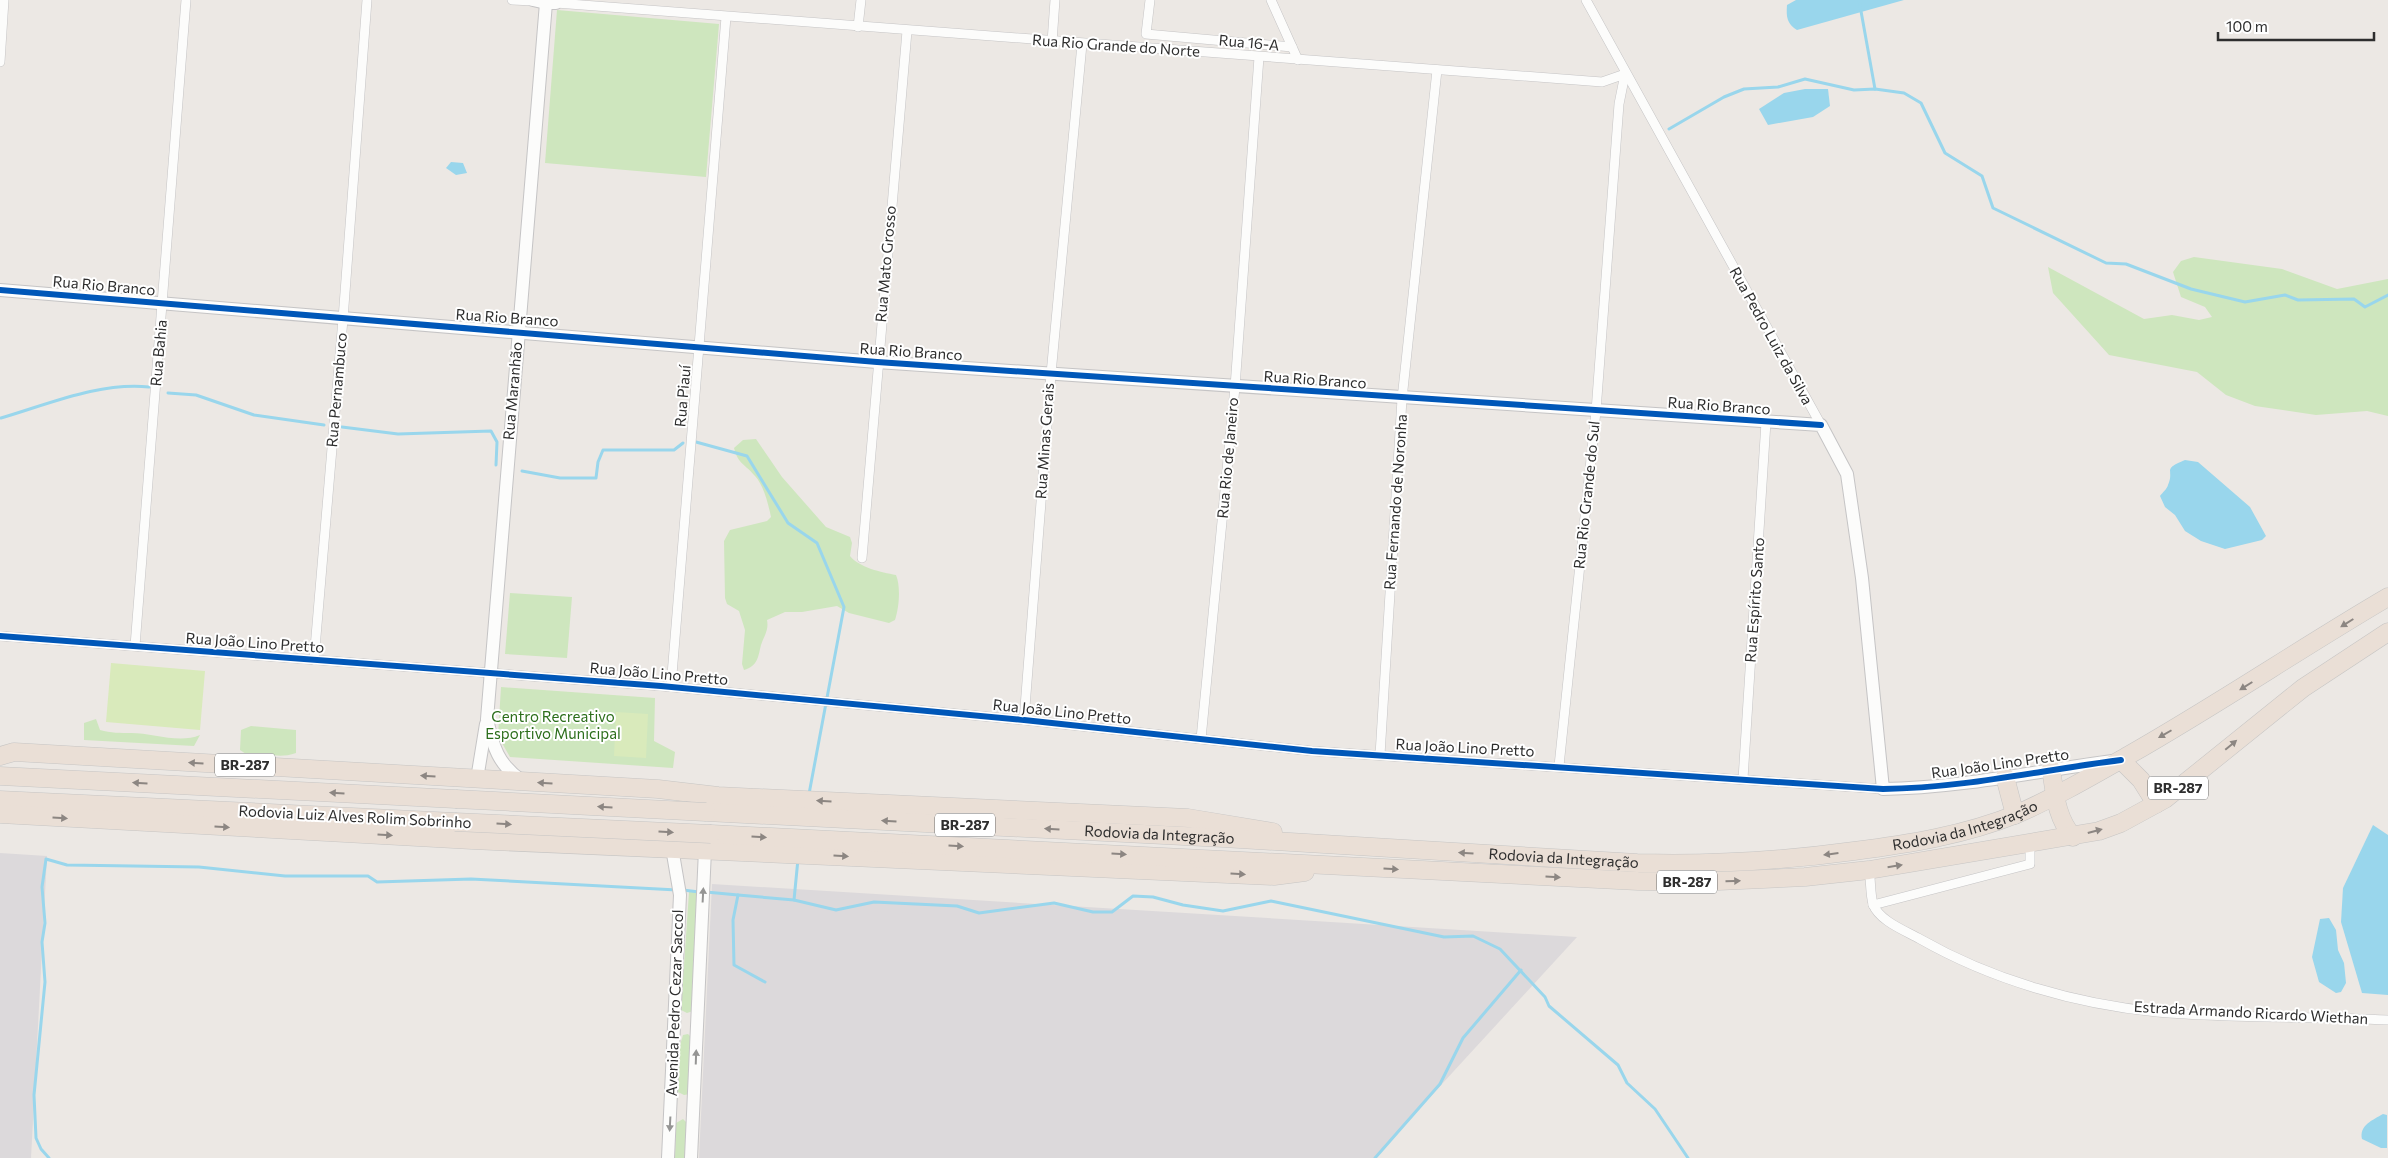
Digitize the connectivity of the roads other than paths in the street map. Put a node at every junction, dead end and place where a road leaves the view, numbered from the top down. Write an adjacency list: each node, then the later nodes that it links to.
1 (4, 0): 20 (street)
2 (186, 0): 24 (street, Rua Bahia)
3 (366, 0): 25 (street, Rua Pernambuco)
4 (512, 0): 10 (street, Rua Rio Grande do Norte)
5 (860, 0): 13 (street)
6 (1055, 0): 15 (street)
7 (1150, 0): 17 (street, Rua 16-A)
8 (1271, 0): 17 (street)
9 (1586, 0): 22 (street, Rua Pedro Luiz da Silva)
10 (546, 1): 11 (street, Rua Rio Grande do Norte); 26 (street, Rua Maranhão)
11 (604, 4): 12 (street, Rua Rio Grande do Norte)
12 (726, 17): 13 (street, Rua Rio Grande do Norte); 27 (street, Rua Piauí)
13 (858, 27): 14 (street, Rua Rio Grande do Norte)
14 (907, 31): 15 (street, Rua Rio Grande do Norte); 28 (street, Rua Mato Grosso)
15 (1052, 42): 16 (street, Rua Rio Grande do Norte)
16 (1082, 44): 18 (street, Rua Rio Grande do Norte); 29 (street, Rua Minas Gerais)
17 (1292, 47): 19 (street)
18 (1259, 57): 19 (street, Rua Rio Grande do Norte); 30 (street, Rua Rio de Janeiro)
19 (1298, 60): 21 (street, Rua Rio Grande do Norte)
20 (0, 62)
21 (1437, 70): 22 (street, Rua Rio Grande do Norte); 31 (street, Rua Fernando de Noronha)
22 (1625, 74): 32 (street, Rua Rio Grande do Sul); 34 (street, Rua Pedro Luiz da Silva)
23 (0, 290): 24 (street, Rua Rio Branco)
24 (162, 304): 25 (street, Rua Rio Branco); 39 (street, Rua Bahia)
25 (343, 319): 26 (street, Rua Rio Branco); 40 (street, Rua Pernambuco)
26 (518, 331): 27 (street, Rua Rio Branco); 41 (street, Rua Maranhão)
27 (699, 348): 28 (street, Rua Rio Branco); 42 (street, Rua Piauí)
28 (877, 362): 29 (street, Rua Rio Branco); 35 (street, Rua Mato Grosso)
29 (1051, 374): 30 (street, Rua Rio Branco); 44 (street, Rua Minas Gerais)
30 (1235, 387): 31 (street, Rua Rio Branco); 45 (street, Rua Rio de Janeiro)
31 (1402, 399): 32 (street, Rua Rio Branco); 46 (street, Rua Fernando de Noronha)
32 (1596, 411): 33 (street, Rua Rio Branco); 49 (street, Rua Rio Grande do Sul)
33 (1766, 422): 34 (street, Rua Rio Branco); 54 (street, Rua Espírito Santo)
34 (1821, 425): 56 (street, Rua Pedro Luiz da Silva)
35 (862, 558)
36 (2388, 597): 48 (highway, Rodovia da Integração / BR-287, one-way to 48)
37 (2388, 632): 60 (highway, Rodovia da Integração / BR-287, one-way to 37)
38 (0, 636): 39 (street, Rua João Lino Pretto)
39 (135, 646): 40 (street, Rua João Lino Pretto)
40 (314, 660): 41 (street, Rua João Lino Pretto)
41 (491, 674): 42 (street, Rua João Lino Pretto); 43 (street, Rua Maranhão)
42 (672, 687): 44 (street, Rua João Lino Pretto)
43 (488, 719): 53 (street, Rua Maranhão); 55 (street, Rua Maranhão)
44 (1024, 720): 45 (street, Rua João Lino Pretto)
45 (1201, 739): 46 (street, Rua João Lino Pretto)
46 (1380, 755): 49 (street, Rua João Lino Pretto)
47 (0, 756): 53 (highway, BR-287, one-way to 47)
48 (2121, 760): 50 (street, Rua João Lino Pretto); 58 (highway, Rodovia da Integração / BR-287); 60 (highway)
49 (1559, 766): 54 (street, Rua João Lino Pretto)
50 (2051, 769): 52 (street, Rua João Lino Pretto); 58 (highway)
51 (0, 776): 61 (highway, Rodovia Luiz Alves Rolim Sobrinho / BR-287, one-way to 51, bridge)
52 (2005, 777): 56 (street, Rua João Lino Pretto); 63 (highway)
53 (477, 779): 55 (highway, BR-287); 65 (highway)
54 (1743, 779): 56 (street, Rua João Lino Pretto)
55 (522, 781): 57 (highway, BR-287, one-way to 55)
56 (1883, 789)
57 (698, 794): 66 (highway); 68 (highway, BR-287, one-way to 57)
58 (2055, 796): 63 (highway, Rodovia da Integração / BR-287); 64 (highway)
59 (0, 800): 66 (highway, Rodovia Luiz Alves Rolim Sobrinho / BR-287, one-way to 66, bridge)
60 (2156, 804): 64 (highway, Rodovia da Integração / BR-287, one-way to 60)
61 (706, 812): 68 (highway, Rodovia da Integração / BR-287, one-way to 61)
62 (0, 814): 65 (highway, BR-287, one-way to 65)
63 (2015, 814): 68 (highway, Rodovia da Integração / BR-287, one-way to 68)
64 (2073, 837): 67 (highway, Rodovia da Integração / BR-287)
65 (472, 840): 69 (highway, BR-287)
66 (708, 842): 69 (highway, BR-287); 70 (highway, Rodovia da Integração / BR-287, one-way to 70); 74 (street, Avenida Pedro Cezar Saccol, one-way to 66)
67 (2030, 844): 70 (highway, Rodovia da Integração / BR-287, one-way to 67); 71 (street)
68 (1342, 846)
69 (672, 848): 73 (street, Avenida Pedro Cezar Saccol, one-way to 73)
70 (1869, 870): 71 (street)
71 (1873, 905): 72 (street, Estrada Armando Ricardo Wiethan)
72 (2388, 1020)
73 (668, 1158)
74 (691, 1158)

